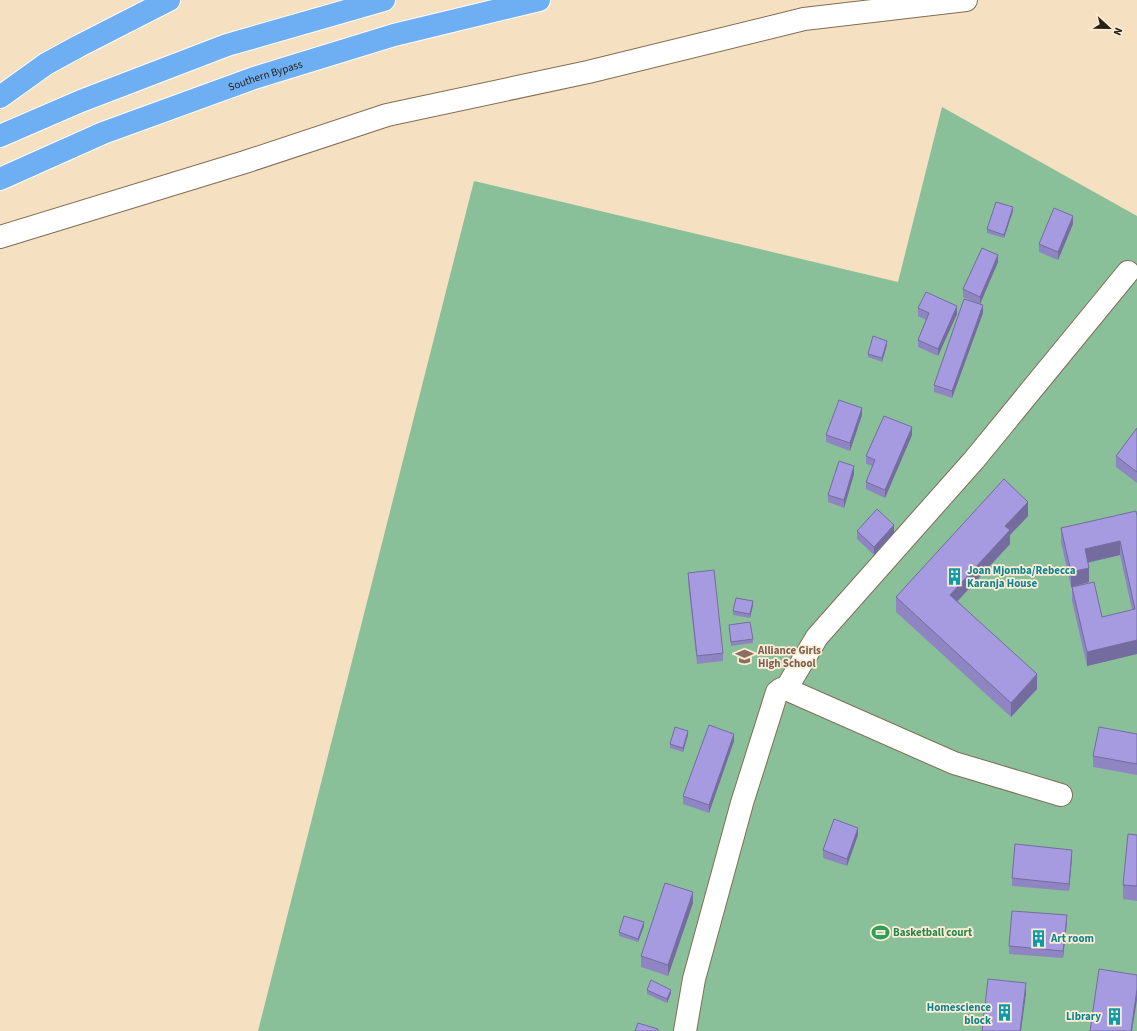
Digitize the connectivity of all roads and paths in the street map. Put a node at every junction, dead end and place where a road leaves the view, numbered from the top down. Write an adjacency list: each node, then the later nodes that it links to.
1 (169, 0): 5 (highway)
2 (384, 0): 6 (highway)
3 (539, 0): 7 (highway, Southern Bypass)
4 (966, 0): 8 (street)
5 (0, 97)
6 (0, 136)
7 (0, 179)
8 (0, 237)
9 (1128, 272): 10 (street)
10 (786, 689): 11 (street); 12 (street)
11 (1061, 795)
12 (685, 1031)

